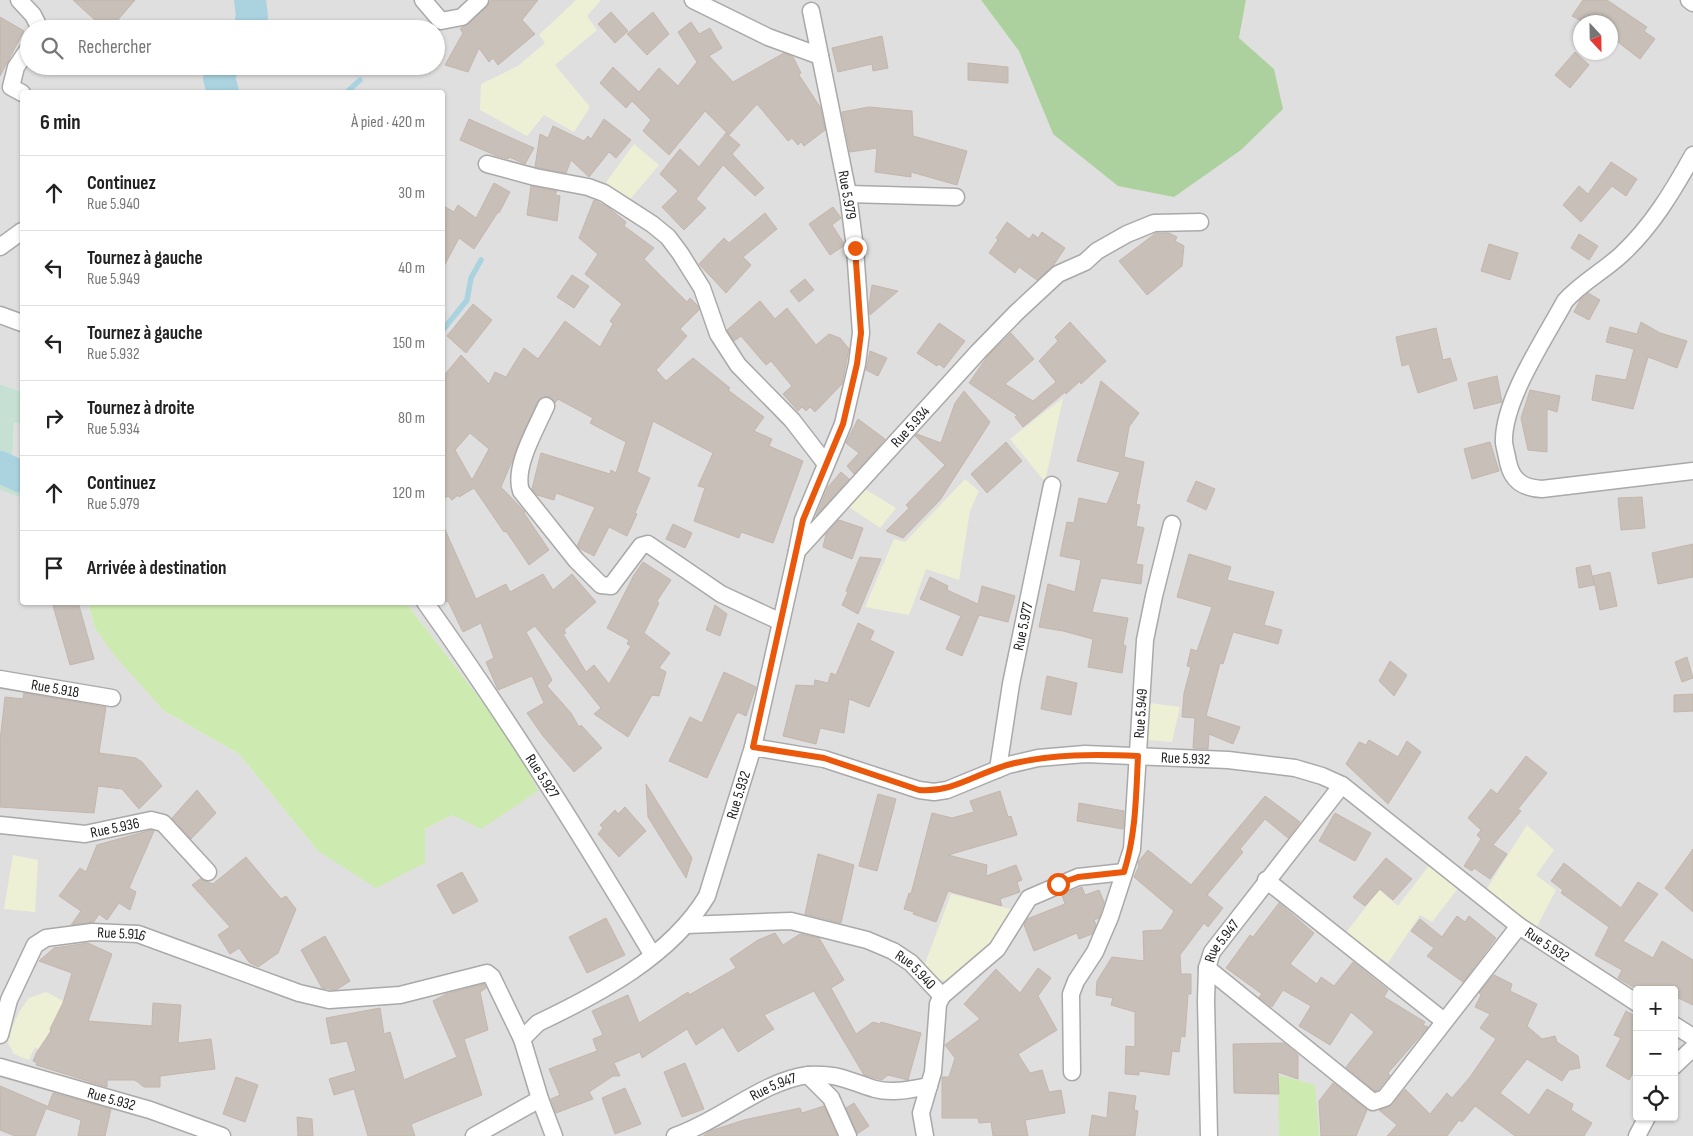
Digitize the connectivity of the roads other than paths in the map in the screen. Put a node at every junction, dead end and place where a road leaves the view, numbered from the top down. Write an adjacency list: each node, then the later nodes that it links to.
1 (19, 0): 8 (street)
2 (423, 0): 9 (street)
3 (480, 0): 10 (street)
4 (693, 0): 11 (street)
5 (1689, 0): 6 (street)
6 (1693, 3)
7 (811, 11): 11 (street, Rue 5.979)
8 (36, 20)
9 (440, 20)
10 (445, 20)
11 (820, 56): 16 (street, Rue 5.979)
12 (20, 61): 13 (street)
13 (11, 87)
14 (1693, 155): 25 (street)
15 (486, 164): 24 (street)
16 (848, 194): 17 (street); 24 (street, Rue 5.979)
17 (956, 197)
18 (1200, 222): 28 (street, Rue 5.934)
19 (20, 232): 20 (street)
20 (0, 247)
21 (0, 315): 22 (street)
22 (20, 322)
23 (546, 406): 30 (street)
24 (826, 464): 28 (street, Rue 5.979)
25 (1693, 472)
26 (1052, 485): 35 (street, Rue 5.977)
27 (1172, 524): 34 (street, Rue 5.949)
28 (797, 551): 30 (street, Rue 5.934)
29 (427, 605): 43 (street, Rue 5.927)
30 (781, 622): 33 (street, Rue 5.934)
31 (0, 679): 32 (street, Rue 5.918)
32 (112, 698)
33 (753, 747): 35 (street, Rue 5.932); 41 (street, Rue 5.932)
34 (1138, 756): 35 (street, Rue 5.932); 36 (street, Rue 5.932); 39 (street, Rue 5.949)
35 (998, 769)
36 (1342, 785): 40 (street, Rue 5.947); 42 (street, Rue 5.932)
37 (0, 825): 38 (street, Rue 5.936)
38 (208, 872)
39 (1124, 872): 45 (street, Rue 5.940); 55 (street, Rue 5.949)
40 (1266, 880): 44 (street, Rue 5.947); 47 (street)
41 (686, 925): 43 (street, Rue 5.932); 45 (street, Rue 5.940)
42 (1519, 926): 46 (street, Rue 5.932); 47 (street)
43 (652, 954): 51 (street, Rue 5.932)
44 (1207, 968): 47 (street); 67 (street, Rue 5.947)
45 (942, 996): 57 (street)
46 (1633, 1000)
47 (1444, 1021)
48 (1678, 1028): 50 (street)
49 (0, 1035): 51 (street, Rue 5.916)
50 (1693, 1037)
51 (522, 1039): 58 (street)
52 (1693, 1048): 53 (street)
53 (1678, 1062)
54 (0, 1067): 60 (street, Rue 5.932)
55 (1072, 1072)
56 (808, 1075): 57 (street); 64 (street, Rue 5.947); 65 (street, Rue 5.947)
57 (929, 1086): 66 (street)
58 (540, 1099): 62 (street); 63 (street)
59 (1645, 1121): 68 (street)
60 (184, 1130): 61 (street, Rue 5.932)
61 (222, 1136)
62 (474, 1136)
63 (554, 1136)
64 (675, 1136)
65 (848, 1136)
66 (925, 1136)
67 (1209, 1136)
68 (1638, 1136)

